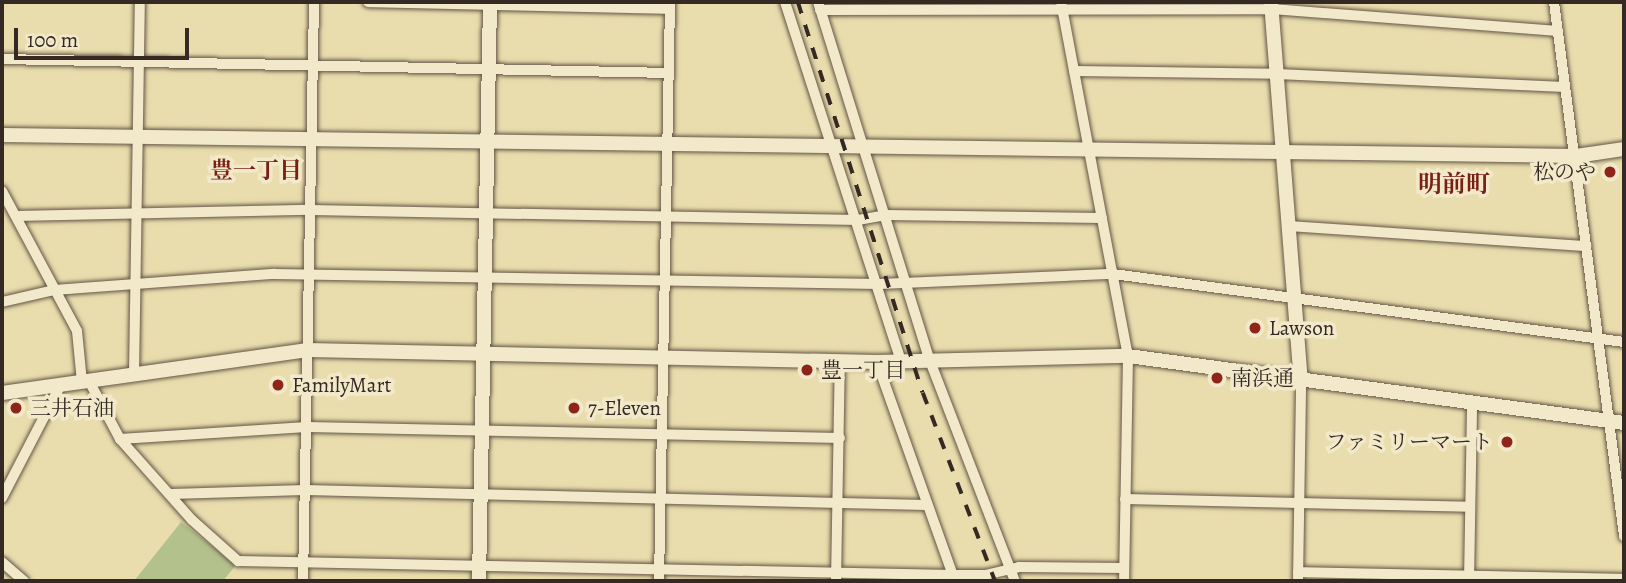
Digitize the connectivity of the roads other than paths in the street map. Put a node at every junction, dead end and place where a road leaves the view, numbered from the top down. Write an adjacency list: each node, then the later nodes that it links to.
1 (140, 2): 13 (street)
2 (314, 2): 14 (street)
3 (368, 2): 6 (street)
4 (785, 2): 26 (street)
5 (1554, 2): 11 (street)
6 (490, 3): 7 (street); 15 (street)
7 (670, 5): 17 (street)
8 (1272, 5): 10 (street); 11 (street); 18 (street)
9 (819, 6): 10 (street); 25 (street)
10 (1062, 6): 16 (street)
11 (1558, 31): 19 (street)
12 (2, 59): 13 (street)
13 (139, 62): 14 (street); 21 (street)
14 (313, 65): 15 (street); 22 (street)
15 (489, 68): 17 (street); 23 (street)
16 (1074, 71): 18 (street); 28 (street)
17 (669, 73): 24 (street)
18 (1277, 74): 19 (street); 29 (street)
19 (1565, 87): 30 (street)
20 (2, 135): 21 (street)
21 (138, 135): 22 (street); 34 (street)
22 (312, 138): 23 (street); 32 (street)
23 (488, 143): 24 (street); 33 (street)
24 (668, 146): 26 (street); 37 (street)
25 (864, 148): 26 (street); 28 (street); 35 (street)
26 (835, 149): 39 (street)
27 (1624, 149): 30 (street)
28 (1089, 150): 29 (street); 38 (street)
29 (1283, 152): 30 (street); 40 (street)
30 (1576, 156): 41 (street)
31 (2, 191): 36 (street)
32 (310, 209): 33 (street); 34 (street); 43 (street)
33 (486, 212): 37 (street); 44 (street)
34 (136, 213): 36 (street); 48 (street)
35 (886, 215): 38 (street); 39 (street); 46 (street)
36 (16, 216): 49 (street)
37 (666, 216): 39 (street); 45 (street)
38 (1102, 218): 42 (street)
39 (858, 220): 47 (street)
40 (1290, 226): 41 (street); 50 (street)
41 (1586, 246): 52 (street)
42 (1113, 274): 46 (street); 50 (street); 56 (street)
43 (309, 275): 44 (street); 48 (street); 54 (street)
44 (485, 276): 45 (street); 55 (street)
45 (665, 280): 47 (street); 57 (street)
46 (904, 282): 47 (street); 58 (street)
47 (880, 284): 61 (street)
48 (135, 286): 49 (street); 62 (street)
49 (54, 290): 51 (street); 64 (street)
50 (1296, 297): 52 (street); 63 (street)
51 (2, 302)
52 (1599, 339): 53 (street); 68 (street)
53 (1624, 342)
54 (308, 350): 55 (street); 62 (street); 69 (street)
55 (484, 354): 57 (street); 70 (street)
56 (1128, 356): 58 (street); 63 (street); 79 (street)
57 (663, 358): 59 (street); 71 (street)
58 (930, 361): 61 (street); 89 (street)
59 (840, 362): 60 (street); 72 (street)
60 (877, 362): 61 (street); 82 (street)
61 (901, 362)
62 (134, 374): 64 (street)
63 (1301, 380): 67 (street); 81 (street)
64 (85, 381): 65 (street); 73 (street)
65 (61, 384): 66 (street); 77 (street)
66 (2, 393)
67 (1472, 403): 68 (street); 83 (street)
68 (1617, 422): 84 (street)
69 (307, 427): 70 (street); 73 (street); 74 (street)
70 (482, 430): 71 (street); 75 (street)
71 (662, 434): 72 (street); 78 (street)
72 (840, 438): 80 (street)
73 (120, 439): 76 (street)
74 (305, 491): 75 (street); 76 (street); 85 (street)
75 (481, 493): 78 (street); 87 (street)
76 (171, 494): 85 (street)
77 (2, 498)
78 (660, 498): 80 (street); 90 (street)
79 (1125, 499): 81 (street); 88 (street)
80 (837, 501): 82 (street); 92 (street)
81 (1298, 502): 83 (street); 91 (street)
82 (926, 505): 93 (street)
83 (1470, 508): 94 (street)
84 (1624, 536)
85 (304, 561): 87 (street); 97 (street)
86 (2, 562): 96 (street)
87 (480, 565): 90 (street); 98 (street)
88 (1124, 568): 89 (street); 100 (street)
89 (1009, 569): 93 (street); 99 (street)
90 (659, 575): 92 (street)
91 (1298, 576): 94 (street)
92 (836, 577): 93 (street)
93 (954, 578)
94 (1469, 578): 95 (street)
95 (1624, 579)
96 (24, 581)
97 (303, 581)
98 (479, 581)
99 (1014, 581)
100 (1124, 581)

